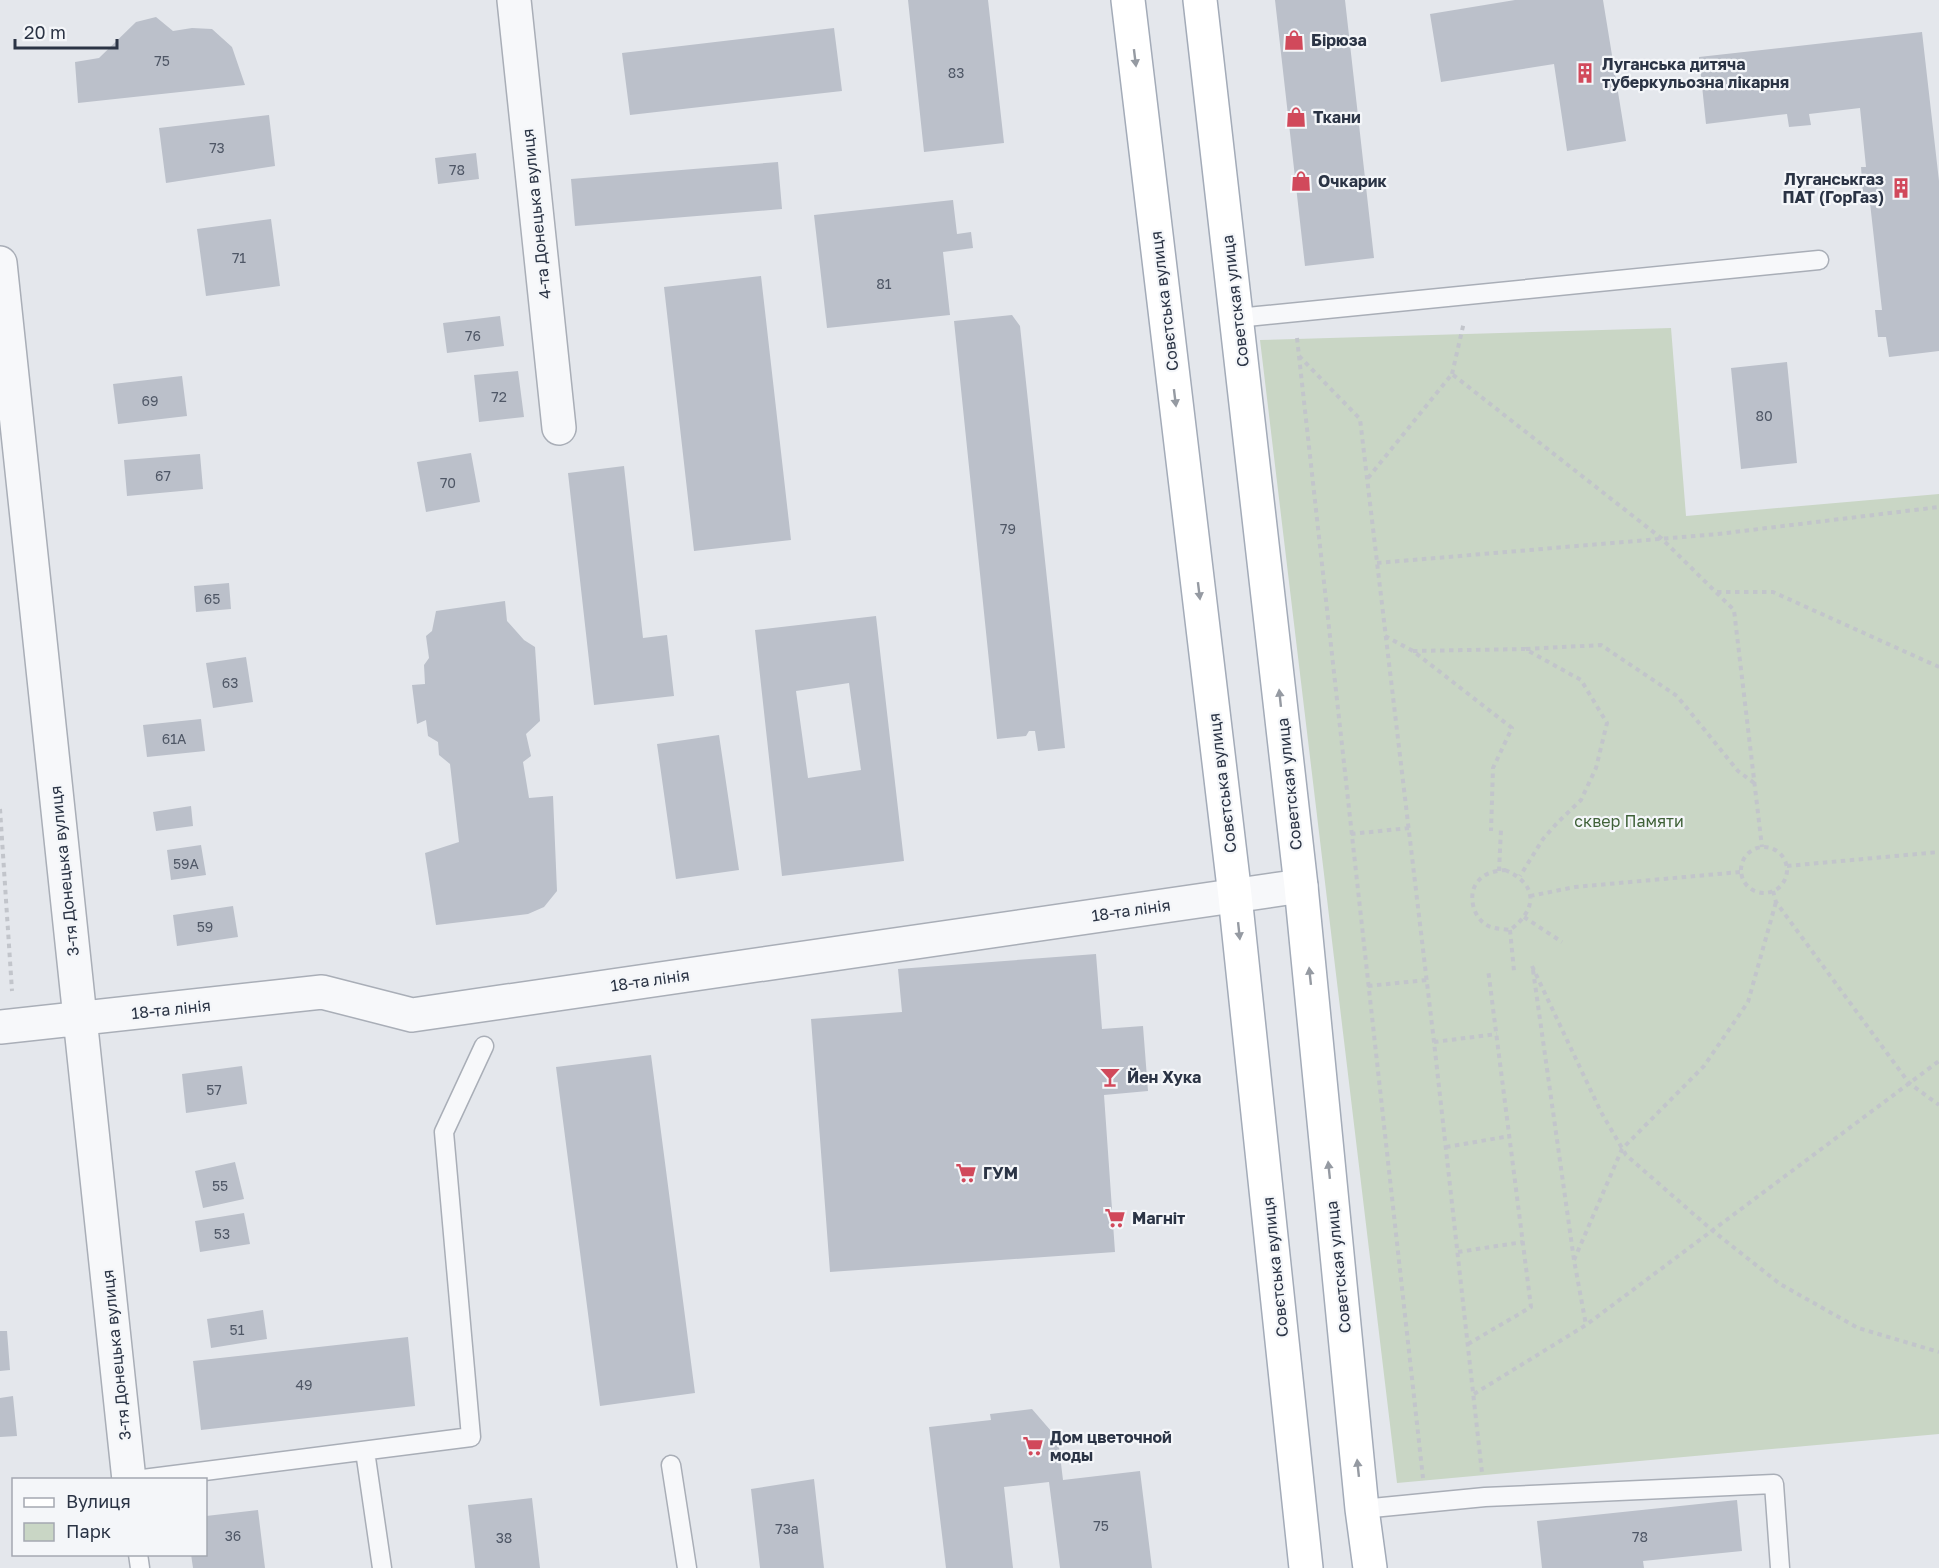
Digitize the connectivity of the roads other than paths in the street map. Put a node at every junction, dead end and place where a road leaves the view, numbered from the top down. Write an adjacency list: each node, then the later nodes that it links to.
1 (514, 0): 7 (street, 4-та Донецька вулиця)
2 (1128, 0): 9 (main road, Совєтська вулиця, one-way to 9)
3 (1200, 0): 6 (main road, Советская улица)
4 (1819, 260): 6 (lane)
5 (0, 263): 10 (street, 3-тя Донецька вулиця)
6 (1237, 318): 8 (main road, Советская улица, one-way to 6)
7 (559, 428)
8 (1301, 886): 9 (street, 18-та лінія); 17 (main road, Советская улица, one-way to 8)
9 (1235, 896): 10 (street, 18-та лінія); 20 (main road, Совєтська вулиця, one-way to 20)
10 (80, 1019): 11 (street, 18-та лінія); 15 (street, 3-тя Донецька вулиця)
11 (7, 1027)
12 (484, 1046): 13 (lane)
13 (365, 1451): 16 (lane); 18 (lane)
14 (671, 1465): 19 (lane)
15 (129, 1478)
16 (143, 1478)
17 (1362, 1509): 21 (main road, Советская улица); 22 (lane)
18 (382, 1568)
19 (687, 1568)
20 (1306, 1568)
21 (1370, 1568)
22 (1780, 1568)

